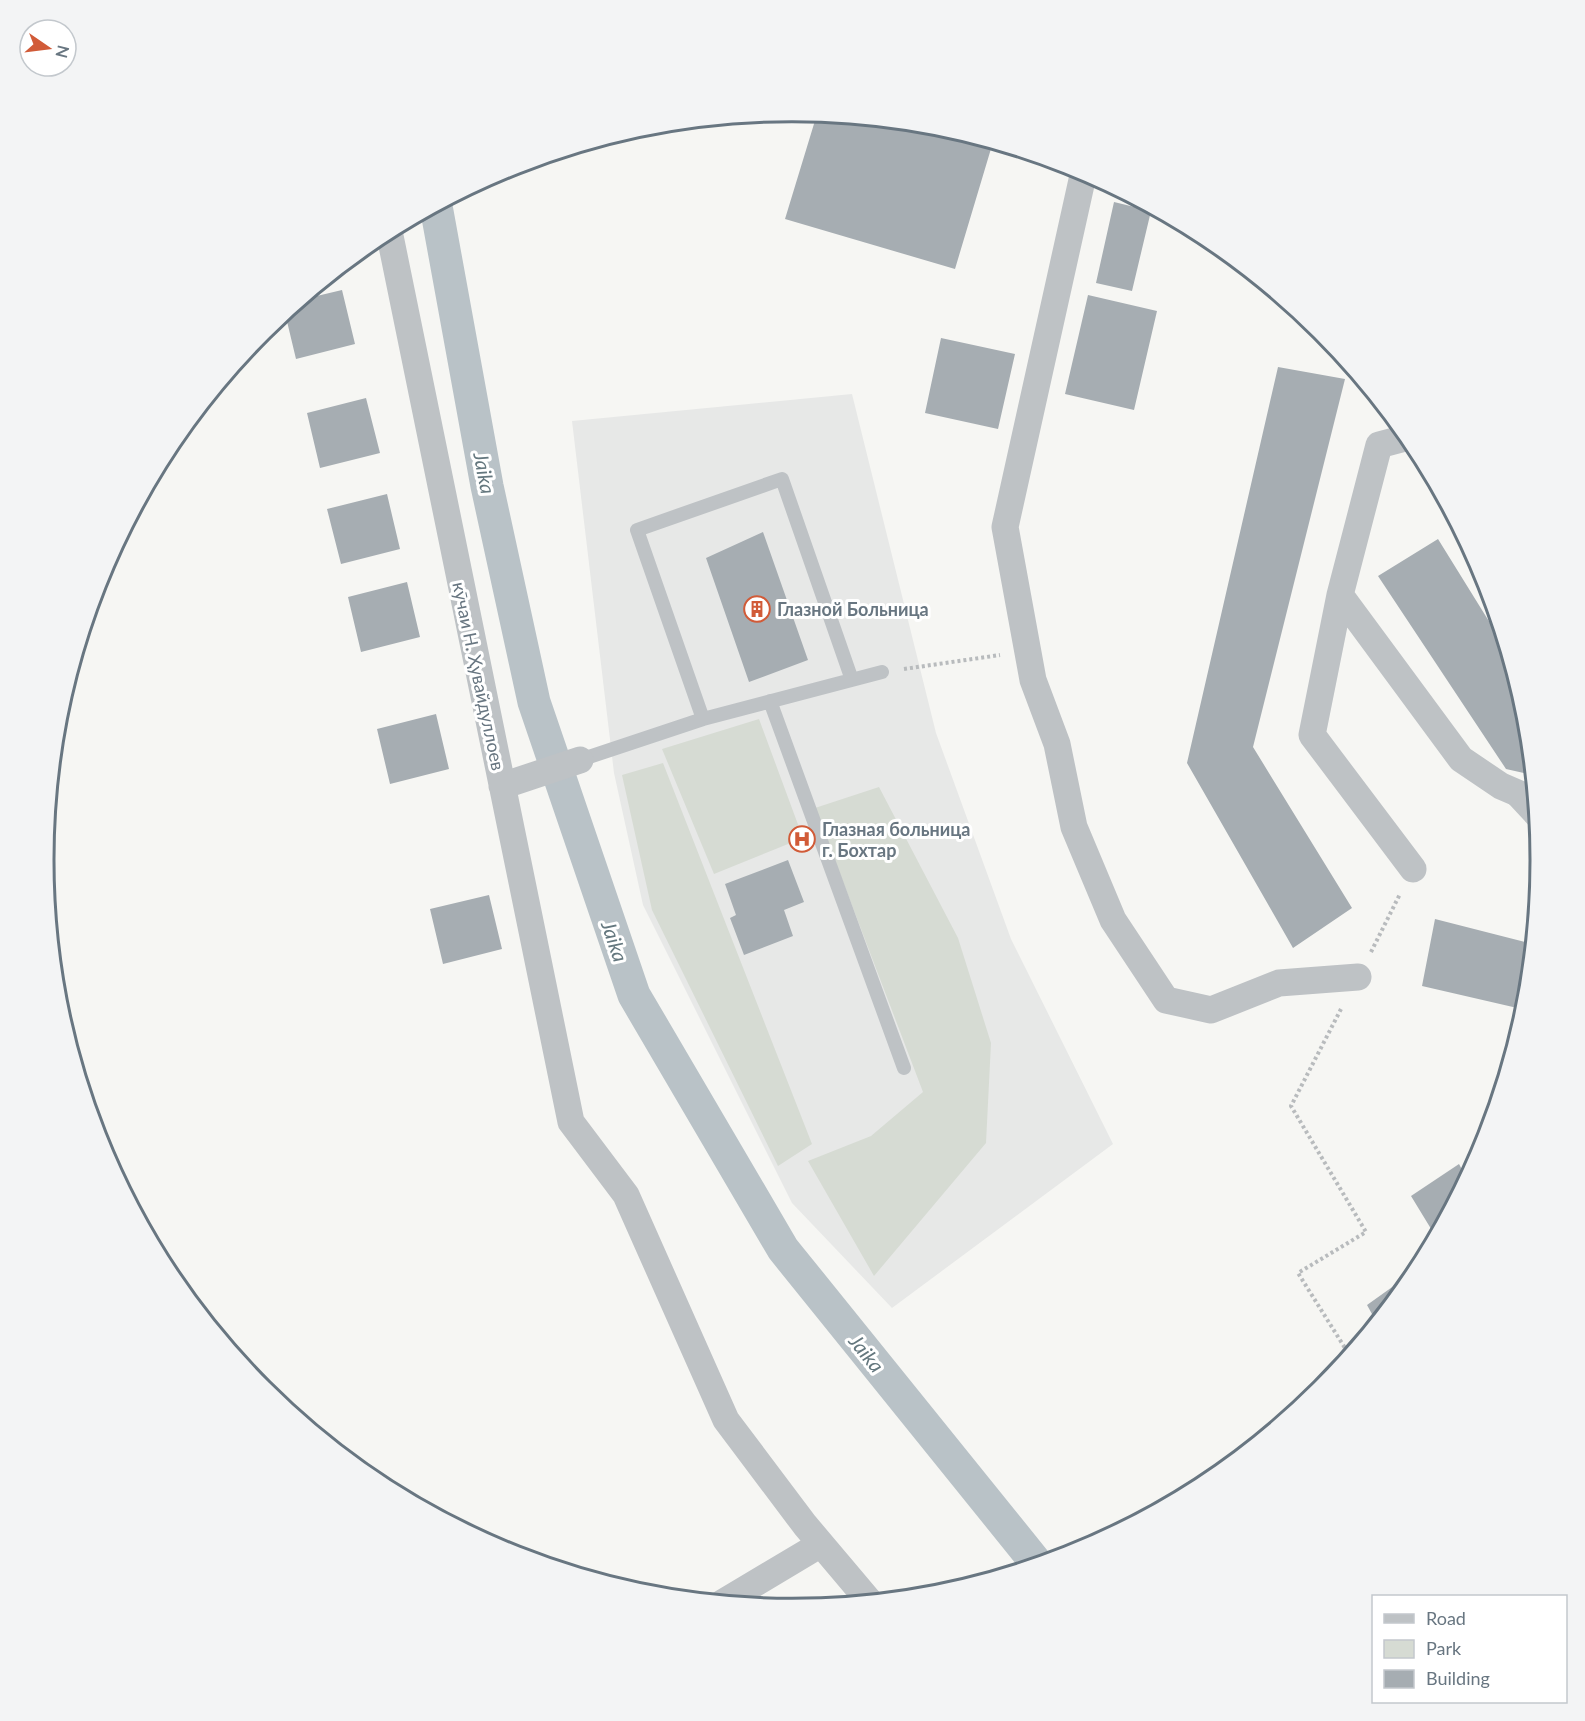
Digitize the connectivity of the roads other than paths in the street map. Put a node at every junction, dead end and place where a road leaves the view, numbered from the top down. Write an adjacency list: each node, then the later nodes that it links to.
1 (1082, 181): 15 (street)
2 (391, 241): 10 (street, кӯчаи Н. Ҳувайдуллоев)
3 (1399, 440): 4 (street)
4 (1340, 595): 11 (street); 14 (street)
5 (882, 672): 6 (lane)
6 (852, 680): 7 (lane); 8 (lane)
7 (770, 701): 8 (lane); 16 (lane)
8 (703, 719): 9 (lane)
9 (580, 760): 10 (street)
10 (502, 786): 17 (street, кӯчаи Н. Ҳувайдуллоев)
11 (1502, 786): 12 (street); 13 (lane)
12 (1528, 797)
13 (1529, 815)
14 (1413, 869)
15 (1358, 977)
16 (904, 1068)
17 (821, 1544): 18 (street); 19 (street)
18 (864, 1595)
19 (734, 1596)

